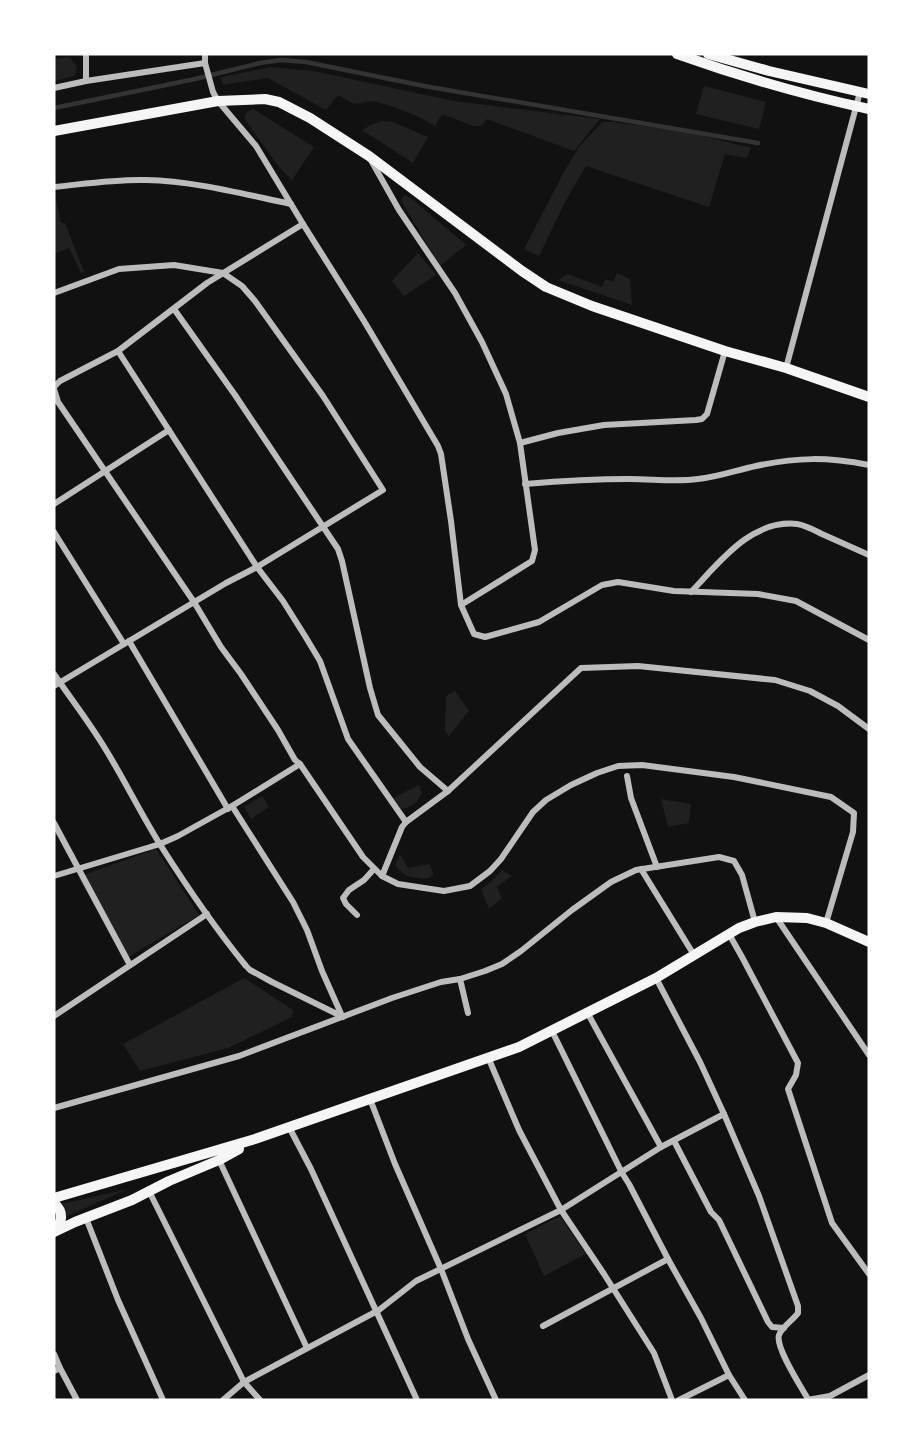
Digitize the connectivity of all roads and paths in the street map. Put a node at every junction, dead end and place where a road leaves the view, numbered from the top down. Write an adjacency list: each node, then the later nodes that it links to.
1 (86, 54): 6 (street)
2 (205, 54): 5 (street)
3 (677, 54): 10 (main road)
4 (708, 54): 8 (main road)
5 (205, 63): 6 (street); 9 (street)
6 (86, 81): 7 (street)
7 (54, 88)
8 (864, 93): 10 (street)
9 (218, 101): 12 (main road); 13 (main road); 15 (street)
10 (855, 106): 11 (main road); 22 (street)
11 (869, 108)
12 (54, 131)
13 (369, 156): 21 (main road); 27 (street)
14 (54, 187): 15 (street)
15 (291, 204): 16 (street)
16 (303, 224): 17 (street); 38 (street)
17 (223, 273): 18 (street); 19 (street); 32 (street)
18 (54, 293)
19 (174, 309): 20 (street); 32 (street)
20 (118, 351): 23 (street); 26 (street)
21 (724, 351): 22 (main road); 27 (street)
22 (786, 368): 24 (main road)
23 (54, 388): 25 (street)
24 (869, 397)
25 (56, 404): 29 (street)
26 (169, 430): 29 (street); 35 (street)
27 (520, 443): 30 (street)
28 (869, 465): 30 (street)
29 (104, 471): 31 (street); 37 (street)
30 (525, 484): 38 (street)
31 (54, 504)
32 (322, 527): 35 (street); 46 (street)
33 (54, 532): 40 (street)
34 (869, 555): 36 (street)
35 (257, 567): 37 (street); 48 (street)
36 (691, 592): 38 (street); 39 (street)
37 (194, 603): 40 (street); 44 (street)
38 (460, 605)
39 (869, 640)
40 (127, 643): 42 (street); 47 (street)
41 (54, 674): 42 (street)
42 (57, 684): 50 (street)
43 (869, 729): 46 (street)
44 (300, 764): 47 (street); 53 (street)
45 (627, 776): 51 (street)
46 (448, 791): 48 (street)
47 (230, 808): 50 (street); 71 (street)
48 (406, 822): 56 (street)
49 (54, 823): 52 (street)
50 (159, 844): 52 (street); 57 (street)
51 (657, 867): 54 (street); 60 (street)
52 (78, 868): 55 (street); 65 (street)
53 (374, 868): 56 (street); 58 (street)
54 (641, 869): 64 (street); 67 (street)
55 (54, 876)
56 (382, 876): 61 (street)
57 (207, 914): 65 (street); 71 (street)
58 (357, 915)
59 (776, 917): 60 (main road); 61 (main road); 73 (street)
60 (755, 922): 62 (main road)
61 (826, 923): 63 (main road)
62 (729, 934): 64 (main road); 92 (street)
63 (869, 942)
64 (694, 955): 66 (main road)
65 (130, 965): 70 (street)
66 (656, 978): 68 (main road); 77 (street)
67 (460, 979): 69 (street); 71 (street)
68 (587, 1012): 72 (main road); 81 (street)
69 (468, 1013)
70 (54, 1016)
71 (343, 1017): 76 (street)
72 (552, 1031): 74 (main road); 83 (street)
73 (869, 1055)
74 (488, 1057): 75 (main road); 87 (street)
75 (370, 1098): 78 (main road); 91 (street)
76 (54, 1108)
77 (724, 1114): 80 (street); 96 (street)
78 (290, 1127): 79 (main road); 94 (street)
79 (255, 1139): 82 (main road); 85 (main road)
80 (674, 1141): 81 (street); 96 (street)
81 (662, 1147): 83 (street)
82 (219, 1160): 84 (main road); 97 (street)
83 (622, 1173): 87 (street); 90 (street)
84 (149, 1191): 88 (main road); 102 (street)
85 (54, 1198)
86 (54, 1203): 89 (main road)
87 (561, 1210): 91 (street); 93 (street)
88 (86, 1218): 89 (main road); 104 (street)
89 (54, 1232)
90 (668, 1259): 93 (street); 100 (street)
91 (441, 1269): 94 (street); 108 (street)
92 (869, 1274)
93 (613, 1289): 95 (street); 109 (street)
94 (376, 1312): 97 (street); 107 (street)
95 (543, 1326)
96 (784, 1328): 112 (street)
97 (307, 1348): 102 (street)
98 (54, 1354): 99 (street)
99 (57, 1369): 103 (street)
100 (729, 1375): 110 (street); 111 (street)
101 (869, 1375): 112 (street)
102 (244, 1382): 105 (street); 106 (street)
103 (77, 1400)
104 (164, 1400)
105 (223, 1400)
106 (260, 1400)
107 (417, 1400)
108 (496, 1400)
109 (672, 1400)
110 (679, 1400)
111 (746, 1400)
112 (808, 1400)

